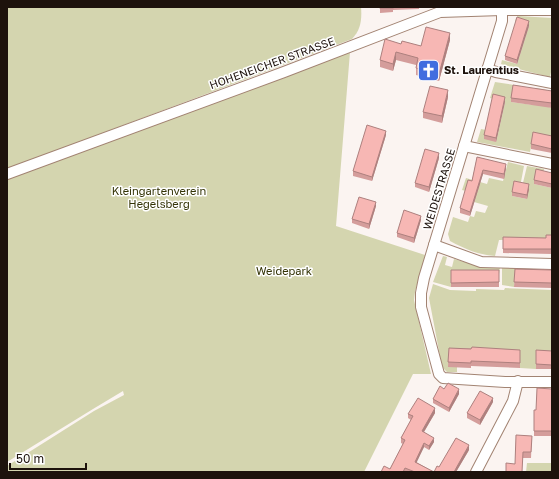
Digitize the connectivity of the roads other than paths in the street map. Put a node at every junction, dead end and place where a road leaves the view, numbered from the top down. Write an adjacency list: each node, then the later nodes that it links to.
1 (502, 8): 2 (street, HOHENEICHER STRASSE); 3 (street, HOHENEICHER STRASSE); 4 (street, WEIDESTRASSE)
2 (439, 10): 8 (street, HOHENEICHER STRASSE)
3 (552, 10)
4 (488, 69): 5 (street); 6 (street, WEIDESTRASSE)
5 (552, 83)
6 (464, 146): 7 (street); 9 (street, WEIDESTRASSE)
7 (552, 164)
8 (7, 174)
9 (434, 245): 10 (street); 11 (street, WEIDESTRASSE)
10 (552, 264)
11 (518, 381): 12 (street); 13 (street)
12 (552, 382)
13 (476, 472)

